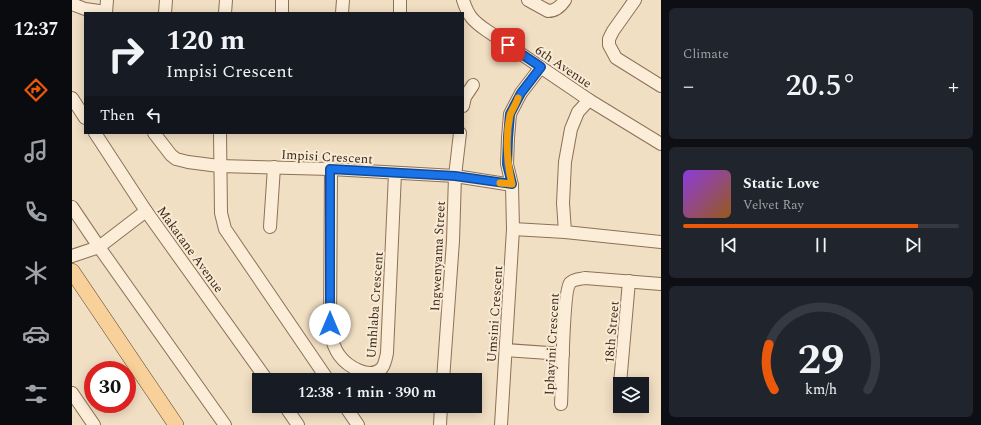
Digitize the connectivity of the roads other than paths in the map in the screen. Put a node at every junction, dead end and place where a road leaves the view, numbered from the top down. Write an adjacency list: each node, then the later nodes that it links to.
1 (166, 0): 12 (street)
2 (226, 0): 13 (street)
3 (282, 0): 14 (street)
4 (343, 0): 15 (street)
5 (400, 0): 16 (street)
6 (463, 0): 17 (street, 6th Avenue)
7 (528, 0): 8 (street)
8 (565, 0)
9 (634, 0): 19 (street)
10 (72, 4): 11 (street)
11 (106, 8)
12 (165, 12)
13 (225, 12)
14 (282, 12)
15 (342, 12)
16 (400, 12)
17 (541, 67): 21 (street, 6th Avenue); 34 (street, Umsini Crescent)
18 (473, 85): 22 (street)
19 (661, 86)
20 (72, 98): 23 (street)
21 (589, 100): 28 (street, 6th Avenue); 39 (street)
22 (464, 102)
23 (84, 116)
24 (96, 134): 36 (street, Makatane Avenue)
25 (155, 134): 29 (street, Impisi Crescent)
26 (220, 134): 29 (street)
27 (460, 134): 33 (street, Ingwenyama Street)
28 (661, 144)
29 (220, 166): 30 (street, Impisi Crescent); 49 (street)
30 (274, 167): 31 (street, Impisi Crescent); 37 (street)
31 (330, 169): 32 (street, Impisi Crescent); 32 (street, Umhlaba Crescent)
32 (395, 173): 33 (street, Impisi Crescent)
33 (455, 176): 34 (street, Impisi Crescent); 50 (street, Ingwenyama Street)
34 (512, 184): 38 (street, Umsini Crescent)
35 (72, 207): 41 (street)
36 (146, 211): 41 (street); 48 (street, Makatane Avenue)
37 (270, 227)
38 (513, 229): 39 (street); 46 (street, Umsini Crescent)
39 (565, 232): 40 (street)
40 (661, 242)
41 (98, 247): 42 (street); 59 (street)
42 (72, 256)
43 (72, 271): 58 (main road)
44 (629, 281): 45 (street, Iphayini Crescent); 47 (street, Iphayini Crescent); 51 (street, 18th Street)
45 (661, 284)
46 (506, 350): 47 (street); 63 (street, Umsini Crescent)
47 (563, 354): 53 (street, Iphayini Crescent)
48 (262, 373)
49 (323, 373)
50 (444, 373)
51 (621, 377)
52 (72, 393): 57 (street)
53 (561, 404)
54 (290, 413): 60 (street)
55 (350, 413): 61 (street)
56 (441, 413): 62 (street)
57 (92, 424)
58 (176, 425)
59 (225, 425)
60 (298, 425)
61 (358, 425)
62 (440, 425)
63 (500, 425)

